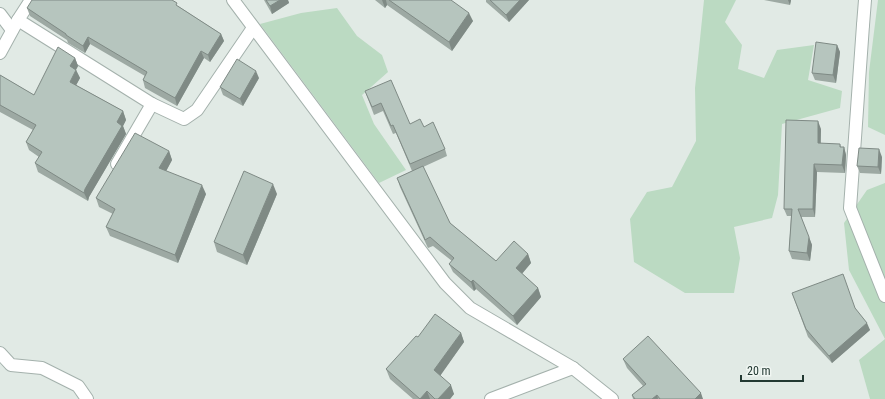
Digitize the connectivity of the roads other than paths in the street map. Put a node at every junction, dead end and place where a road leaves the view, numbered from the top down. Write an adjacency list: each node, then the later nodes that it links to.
1 (31, 0): 5 (street)
2 (233, 0): 6 (street)
3 (865, 0): 10 (street)
4 (0, 14): 5 (street)
5 (15, 25): 7 (street); 8 (street)
6 (253, 28): 8 (street); 12 (street)
7 (0, 53)
8 (152, 104): 9 (street)
9 (110, 175)
10 (885, 296)
11 (0, 353): 13 (street)
12 (573, 368): 14 (street); 15 (street)
13 (87, 399)
14 (491, 399)
15 (612, 399)

